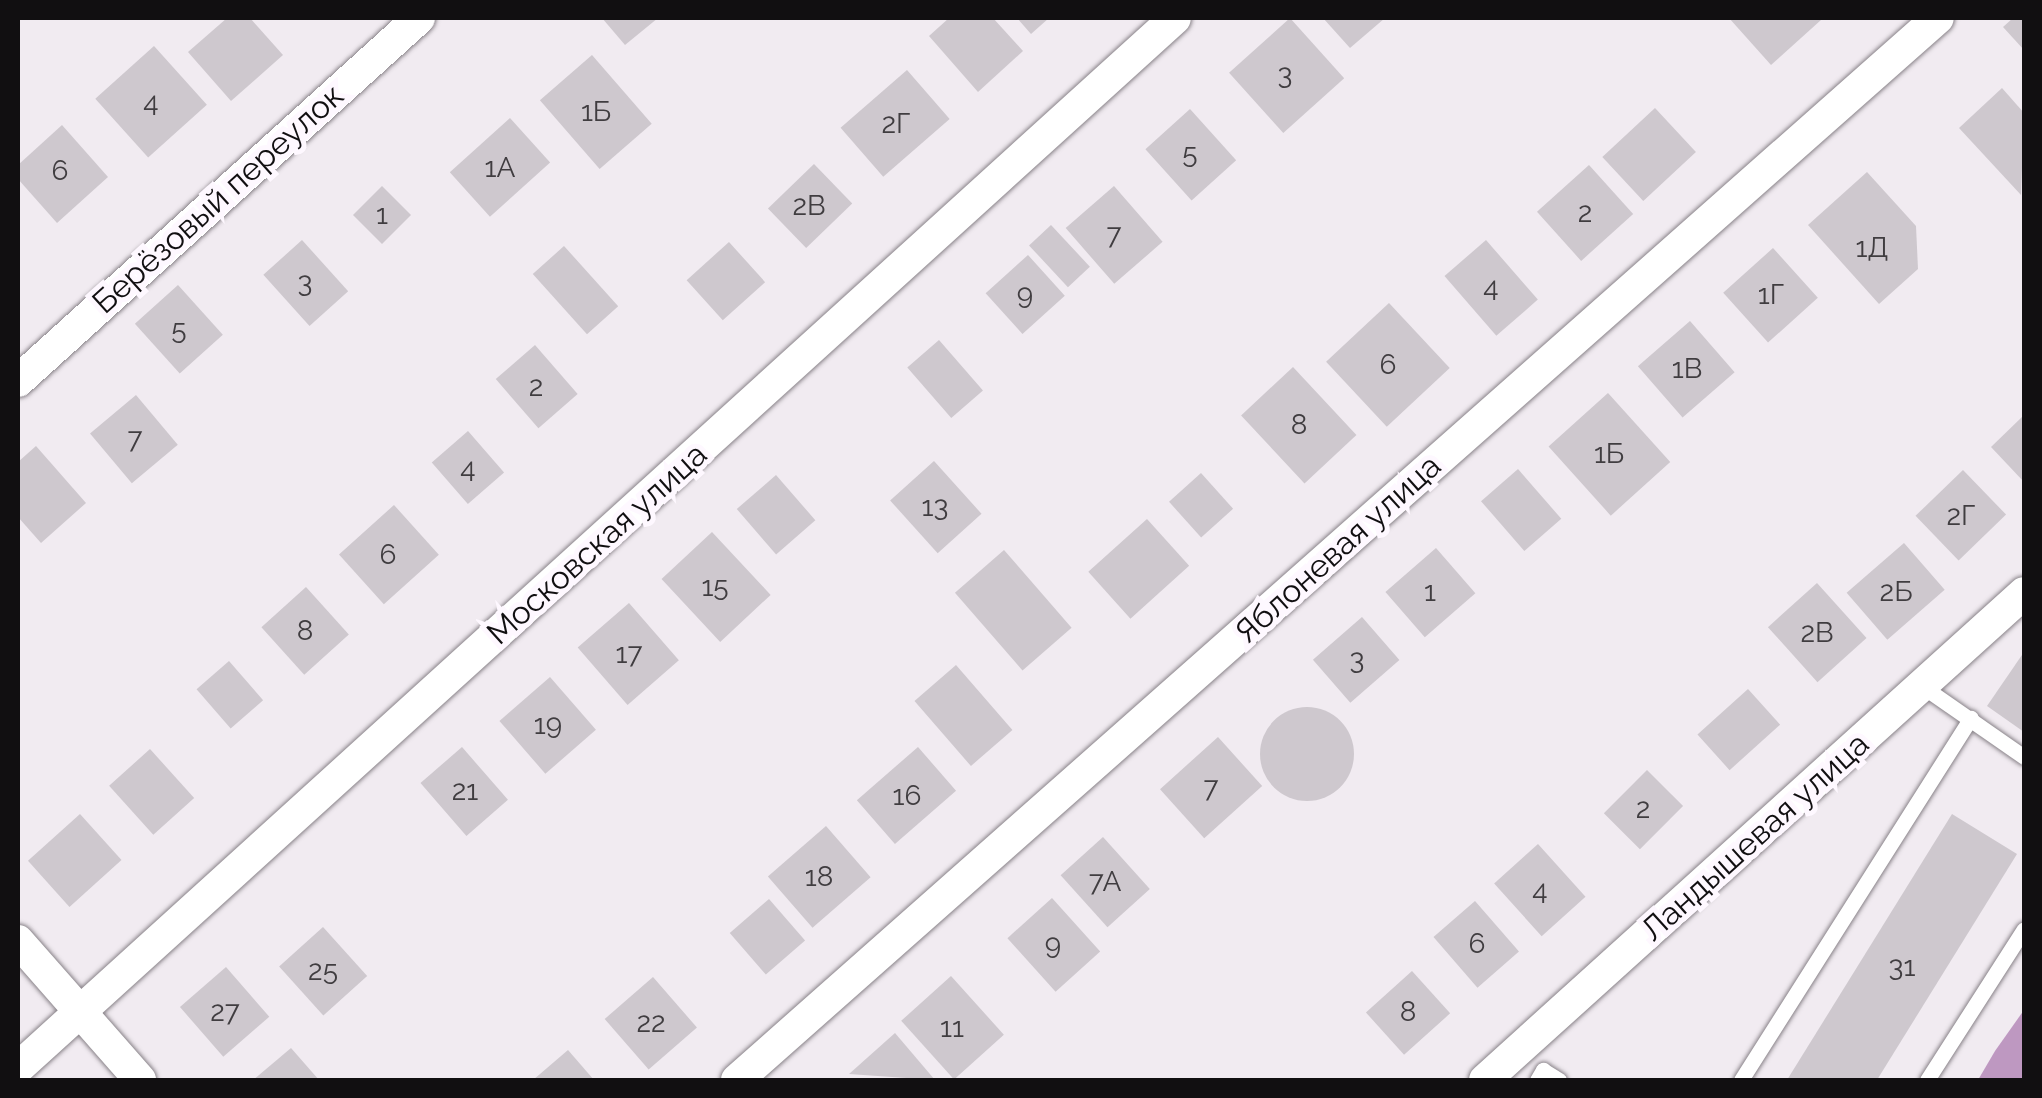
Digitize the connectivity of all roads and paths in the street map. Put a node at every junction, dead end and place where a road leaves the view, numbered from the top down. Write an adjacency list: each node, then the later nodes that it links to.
1 (419, 18): 4 (street, Берёзовый переулок)
2 (1176, 18): 11 (street, Московская улица)
3 (1938, 18): 14 (street, Яблоневая улица)
4 (18, 381)
5 (2024, 593): 6 (street, Ландышевая улица)
6 (1922, 686): 7 (lane); 15 (street, Ландышевая улица)
7 (1970, 718): 8 (lane); 18 (lane)
8 (2024, 757)
9 (2024, 929): 19 (lane)
10 (18, 941): 11 (street)
11 (81, 1014): 12 (street, Московская улица); 13 (street)
12 (18, 1068)
13 (140, 1080)
14 (737, 1080)
15 (1484, 1080)
16 (1537, 1080): 17 (lane)
17 (1559, 1080)
18 (1741, 1080)
19 (1927, 1080)

